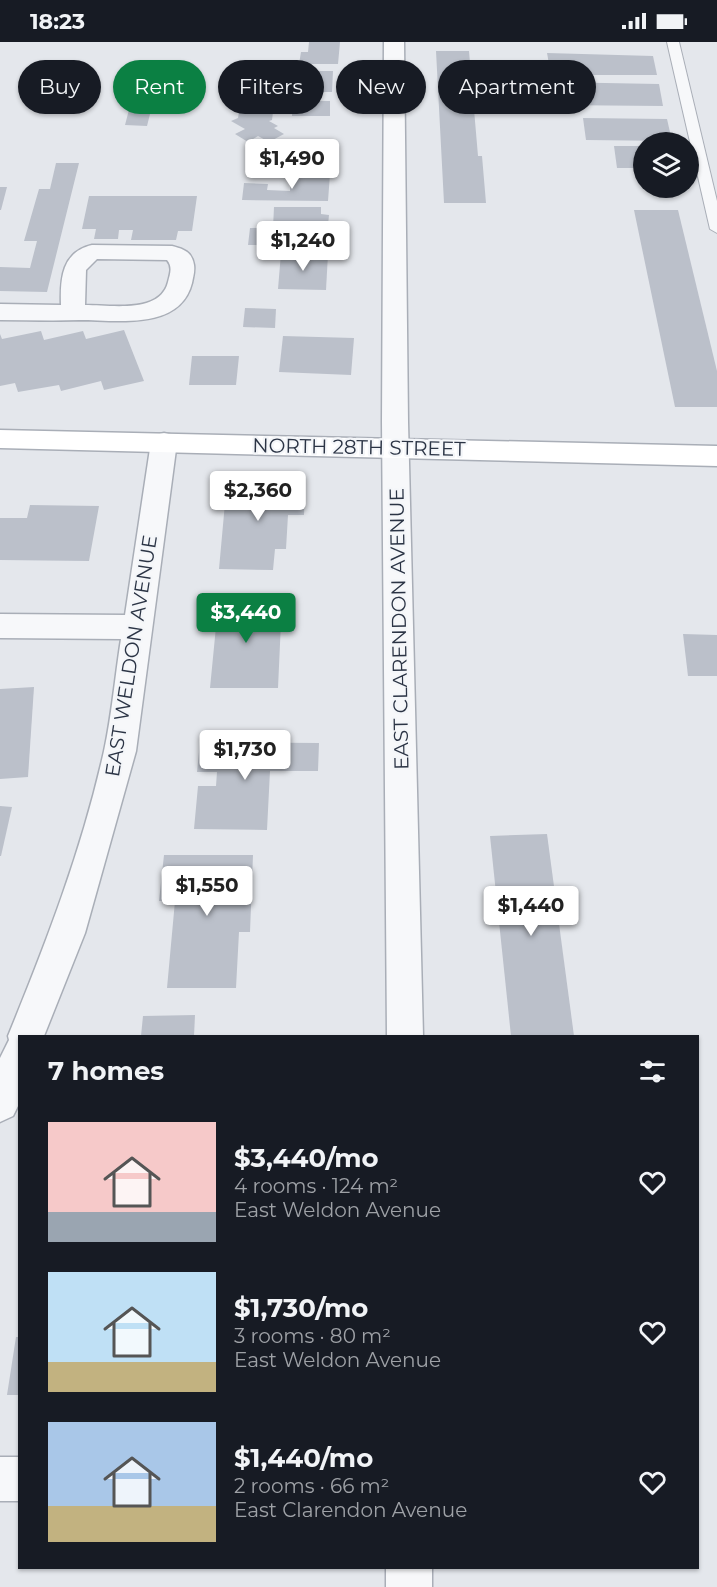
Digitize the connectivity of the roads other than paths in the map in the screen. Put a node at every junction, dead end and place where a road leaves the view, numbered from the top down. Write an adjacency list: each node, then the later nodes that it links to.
1 (394, 42): 8 (street, EAST CLARENDON AVENUE)
2 (673, 42): 3 (lane)
3 (717, 229)
4 (0, 312): 5 (street)
5 (73, 313): 5 (street)
6 (0, 439): 7 (street, NORTH 28TH STREET)
7 (164, 442): 8 (street, NORTH 28TH STREET); 11 (street, EAST WELDON AVENUE)
8 (396, 448): 9 (street, NORTH 28TH STREET); 13 (street, EAST CLARENDON AVENUE)
9 (717, 456)
10 (0, 626): 11 (street)
11 (138, 627): 12 (street, EAST WELDON AVENUE)
12 (27, 1035)
13 (405, 1035)
14 (18, 1059): 15 (street)
15 (0, 1103)
16 (0, 1479): 17 (street)
17 (18, 1479)
18 (409, 1569): 19 (street)
19 (409, 1587)

